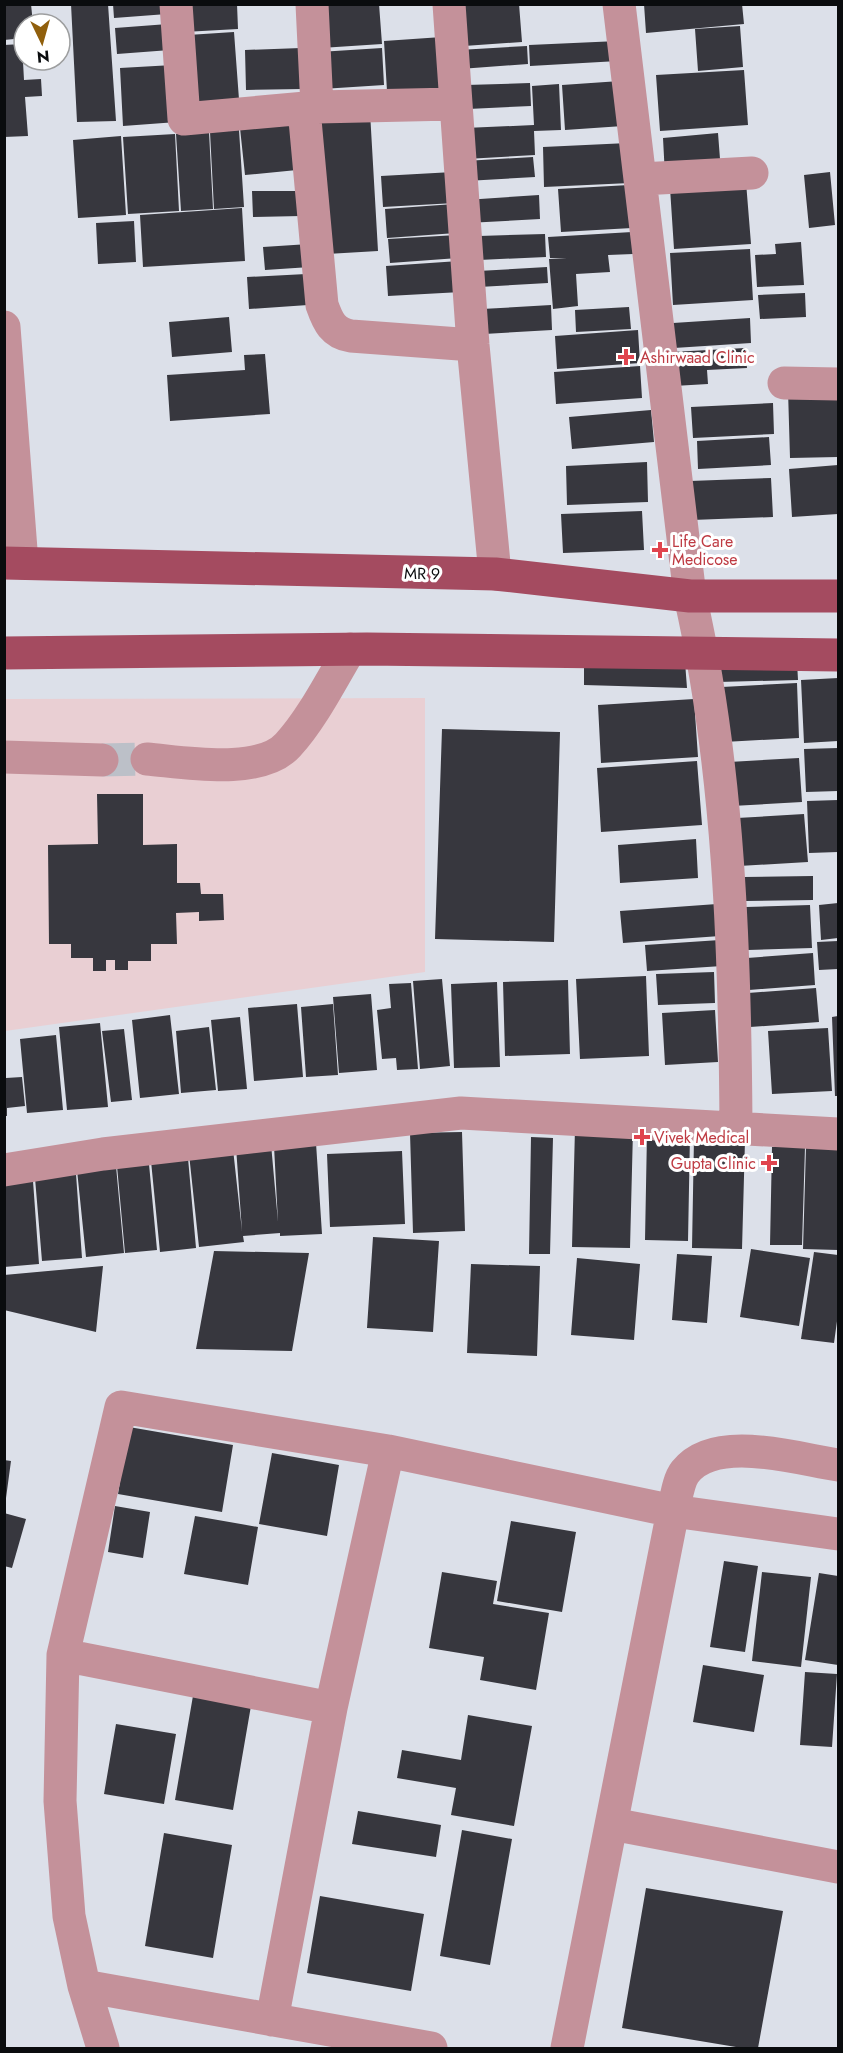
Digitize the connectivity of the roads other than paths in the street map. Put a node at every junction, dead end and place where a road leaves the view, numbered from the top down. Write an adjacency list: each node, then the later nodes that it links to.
1 (176, 4): 6 (street)
2 (312, 4): 6 (street)
3 (449, 4): 5 (street)
4 (619, 4): 8 (street)
5 (454, 104): 6 (street); 10 (street)
6 (310, 108): 10 (street)
7 (752, 173): 8 (street)
8 (641, 180): 15 (street)
9 (4, 327): 13 (street)
10 (473, 345): 14 (street)
11 (784, 383): 12 (street)
12 (838, 384)
13 (13, 563): 14 (main road, MR 9)
14 (495, 574): 15 (main road, MR 9)
15 (690, 596): 16 (main road, MR 9); 19 (street)
16 (838, 596)
17 (350, 648): 18 (main road); 19 (main road); 22 (street)
18 (4, 653)
19 (703, 655): 20 (main road); 24 (street)
20 (838, 655)
21 (4, 757): 23 (street)
22 (147, 759)
23 (102, 760)
24 (736, 1127): 25 (street); 26 (street)
25 (838, 1134)
26 (4, 1170)
27 (388, 1451): 29 (street); 31 (street); 32 (street)
28 (838, 1465): 29 (street)
29 (673, 1511): 30 (street); 33 (street)
30 (838, 1534)
31 (63, 1655): 32 (street); 35 (street)
32 (332, 1708): 36 (street)
33 (612, 1824): 34 (street); 39 (street)
34 (838, 1867)
35 (84, 1986): 36 (street); 37 (street)
36 (272, 2020): 38 (street)
37 (103, 2049)
38 (431, 2049)
39 (567, 2049)

